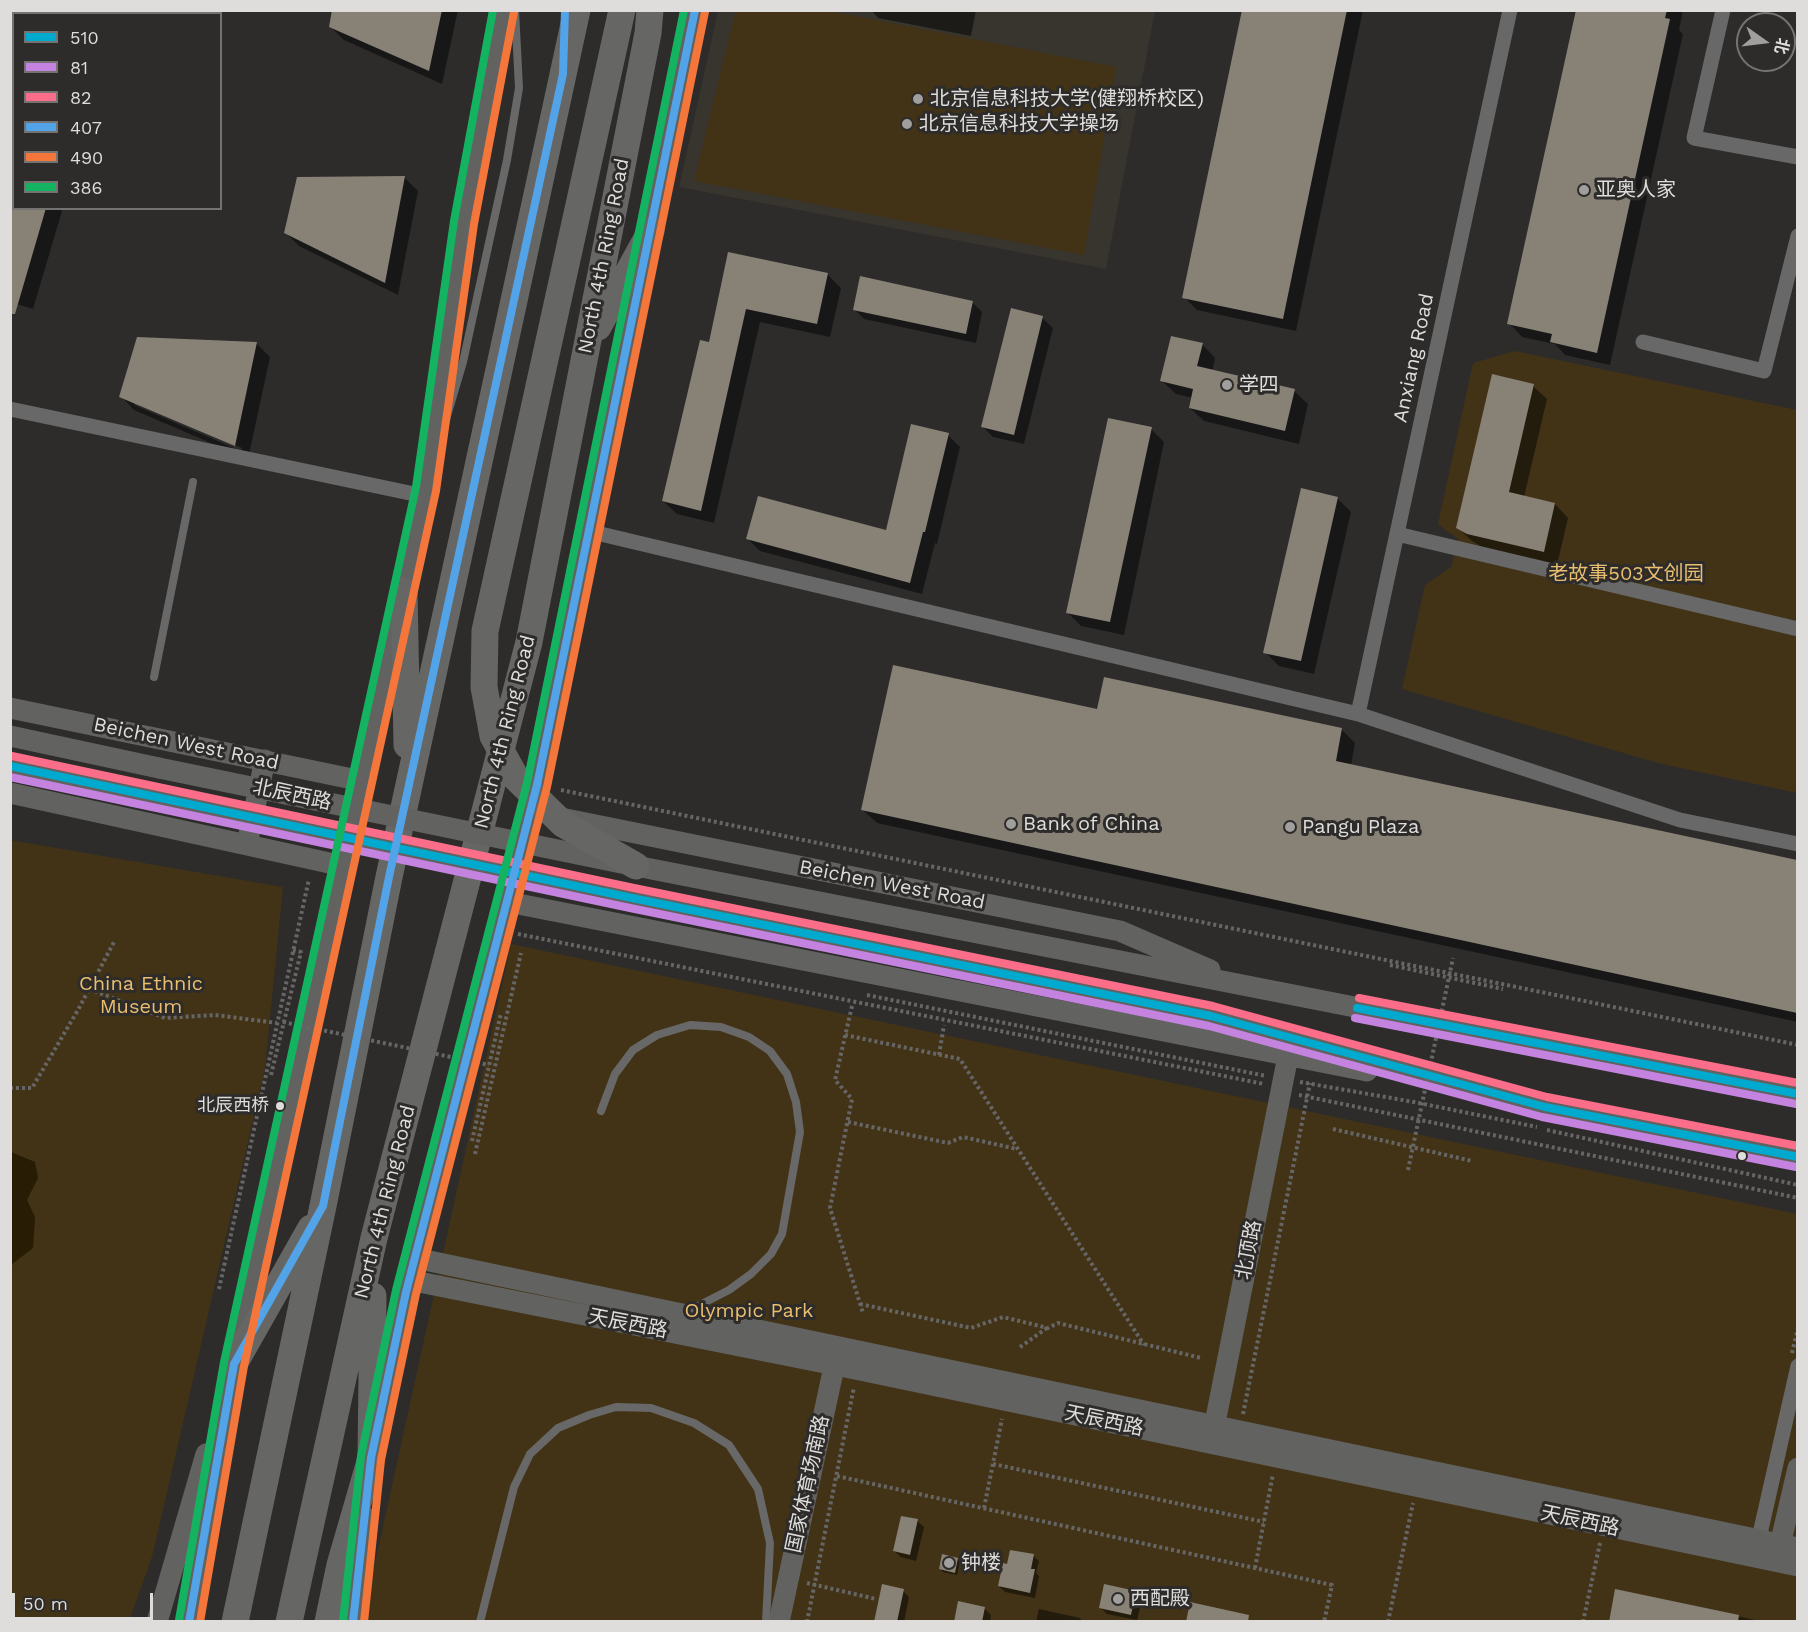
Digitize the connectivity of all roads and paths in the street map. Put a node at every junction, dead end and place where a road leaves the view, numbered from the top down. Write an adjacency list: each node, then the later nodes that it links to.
1 (504, 10): 18 (street)
2 (515, 10): 18 (lane)
3 (565, 10): 10 (highway)
4 (576, 10): 10 (highway)
5 (622, 10): 38 (highway, bridge)
6 (695, 10): 12 (street)
7 (1510, 10): 20 (street, Anxiang Road)
8 (1723, 10): 11 (street)
9 (650, 18): 15 (highway, North 4th Ring Road)
10 (563, 74): 32 (highway)
11 (1797, 157)
12 (651, 231): 15 (highway); 19 (street)
13 (1797, 236): 14 (street)
14 (1643, 342)
15 (586, 350): 88 (highway, North 4th Ring Road)
16 (10, 409): 18 (street)
17 (193, 482): 23 (lane)
18 (425, 492): 21 (street)
19 (588, 531): 25 (street); 31 (street)
20 (1397, 534): 22 (street); 25 (street, Anxiang Road)
21 (404, 591): 30 (street); 32 (highway)
22 (1797, 629)
23 (154, 677)
24 (10, 708): 27 (street, Beichen West Road)
25 (1358, 714): 36 (street)
26 (10, 736): 29 (street, Beichen West Road)
27 (265, 760): 30 (street, Beichen West Road); 35 (street)
28 (10, 766): 71 (street, 北辰西路, bridge)
29 (159, 768): 38 (street, 北辰西路, bridge)
30 (362, 781): 37 (street)
31 (537, 785): 34 (street); 58 (path)
32 (408, 790): 87 (highway)
33 (10, 793): 35 (street)
34 (530, 811): 40 (street); 48 (street, Beichen West Road)
35 (247, 844): 37 (street)
36 (1797, 844)
37 (343, 866): 100 (street)
38 (636, 866): 48 (street, Beichen West Road)
39 (309, 879): 43 (path)
40 (508, 902): 41 (street); 60 (street)
41 (500, 931): 64 (path); 89 (street)
42 (114, 942): 49 (path)
43 (293, 950): 54 (path); 55 (path)
44 (521, 953): 81 (path)
45 (1453, 958): 47 (path, bridge)
46 (1390, 965): 47 (path)
47 (1449, 978): 50 (path); 79 (path, bridge)
48 (1246, 986): 67 (street, Beichen West Road)
49 (89, 989): 55 (path); 66 (path)
50 (1503, 989)
51 (858, 993): 64 (path)
52 (504, 1000): 62 (path)
53 (852, 1006): 57 (path)
54 (283, 1022): 62 (path, bridge); 63 (path)
55 (277, 1023): 91 (path)
56 (944, 1025): 59 (path)
57 (845, 1035): 59 (path); 74 (path)
58 (1797, 1045)
59 (939, 1055): 80 (path)
60 (1288, 1056): 61 (street); 64 (street, 北顶路)
61 (1314, 1061): 65 (path); 71 (street)
62 (489, 1065): 78 (path)
63 (271, 1075)
64 (1285, 1084): 65 (path); 68 (path); 105 (street, 北顶路)
65 (1310, 1084): 68 (path); 85 (path)
66 (10, 1088)
67 (1797, 1094)
68 (1307, 1096): 86 (path); 104 (path)
69 (1323, 1100): 70 (path)
70 (1337, 1102): 73 (path); 76 (path)
71 (1545, 1107): 82 (street)
72 (601, 1111): 94 (lane)
73 (1336, 1111)
74 (848, 1122): 80 (path); 92 (path)
75 (1333, 1129): 79 (path)
76 (1477, 1132): 77 (path); 86 (path)
77 (1476, 1140)
78 (472, 1141)
79 (1412, 1148): 83 (path); 84 (path, bridge)
80 (1018, 1149): 96 (path)
81 (475, 1154)
82 (1797, 1157)
83 (1472, 1161)
84 (1408, 1170)
85 (1797, 1185)
86 (1797, 1198)
87 (323, 1206): 100 (highway); 124 (highway)
88 (374, 1238): 106 (highway); 125 (highway, North 4th Ring Road)
89 (415, 1258): 90 (street); 94 (street, 天辰西路)
90 (410, 1280): 98 (street, 天辰西路); 106 (street)
91 (219, 1289)
92 (860, 1304): 93 (path); 95 (path)
93 (863, 1313)
94 (681, 1314): 98 (street, 天辰西路)
95 (1048, 1328): 96 (path); 97 (path)
96 (1144, 1345): 99 (path)
97 (1020, 1347)
98 (836, 1356): 102 (street, 天辰西路); 105 (street, 天辰西路); 119 (street, 国家体育场南路)
99 (1201, 1358)
100 (234, 1364): 122 (street); 123 (street)
101 (1797, 1366): 115 (street)
102 (860, 1370): 105 (street, 天辰西路); 110 (path)
103 (1002, 1416): 107 (path)
104 (1240, 1431): 105 (street, 天辰西路); 115 (street, 天辰西路)
105 (1213, 1435): 115 (street, 天辰西路)
106 (371, 1458): 126 (highway); 127 (street)
107 (993, 1464): 112 (path); 113 (path)
108 (1797, 1468): 116 (street)
109 (1274, 1473): 113 (path)
110 (837, 1476): 112 (path); 120 (path)
111 (1413, 1502): 133 (path)
112 (984, 1508): 118 (path)
113 (1264, 1522): 118 (path)
114 (1600, 1542): 134 (path)
115 (1757, 1549): 116 (street, 天辰西路)
116 (1785, 1551): 117 (street, 天辰西路)
117 (1797, 1566)
118 (1255, 1568): 132 (path)
119 (788, 1580): 120 (path); 130 (street, 国家体育场南路)
120 (815, 1585): 121 (path); 131 (path)
121 (876, 1599)
122 (157, 1622)
123 (189, 1622)
124 (235, 1622)
125 (289, 1622)
126 (328, 1622)
127 (353, 1622)
128 (480, 1622): 129 (lane)
129 (766, 1622)
130 (779, 1622)
131 (807, 1622)
132 (1324, 1622)
133 (1388, 1622)
134 (1583, 1622)

